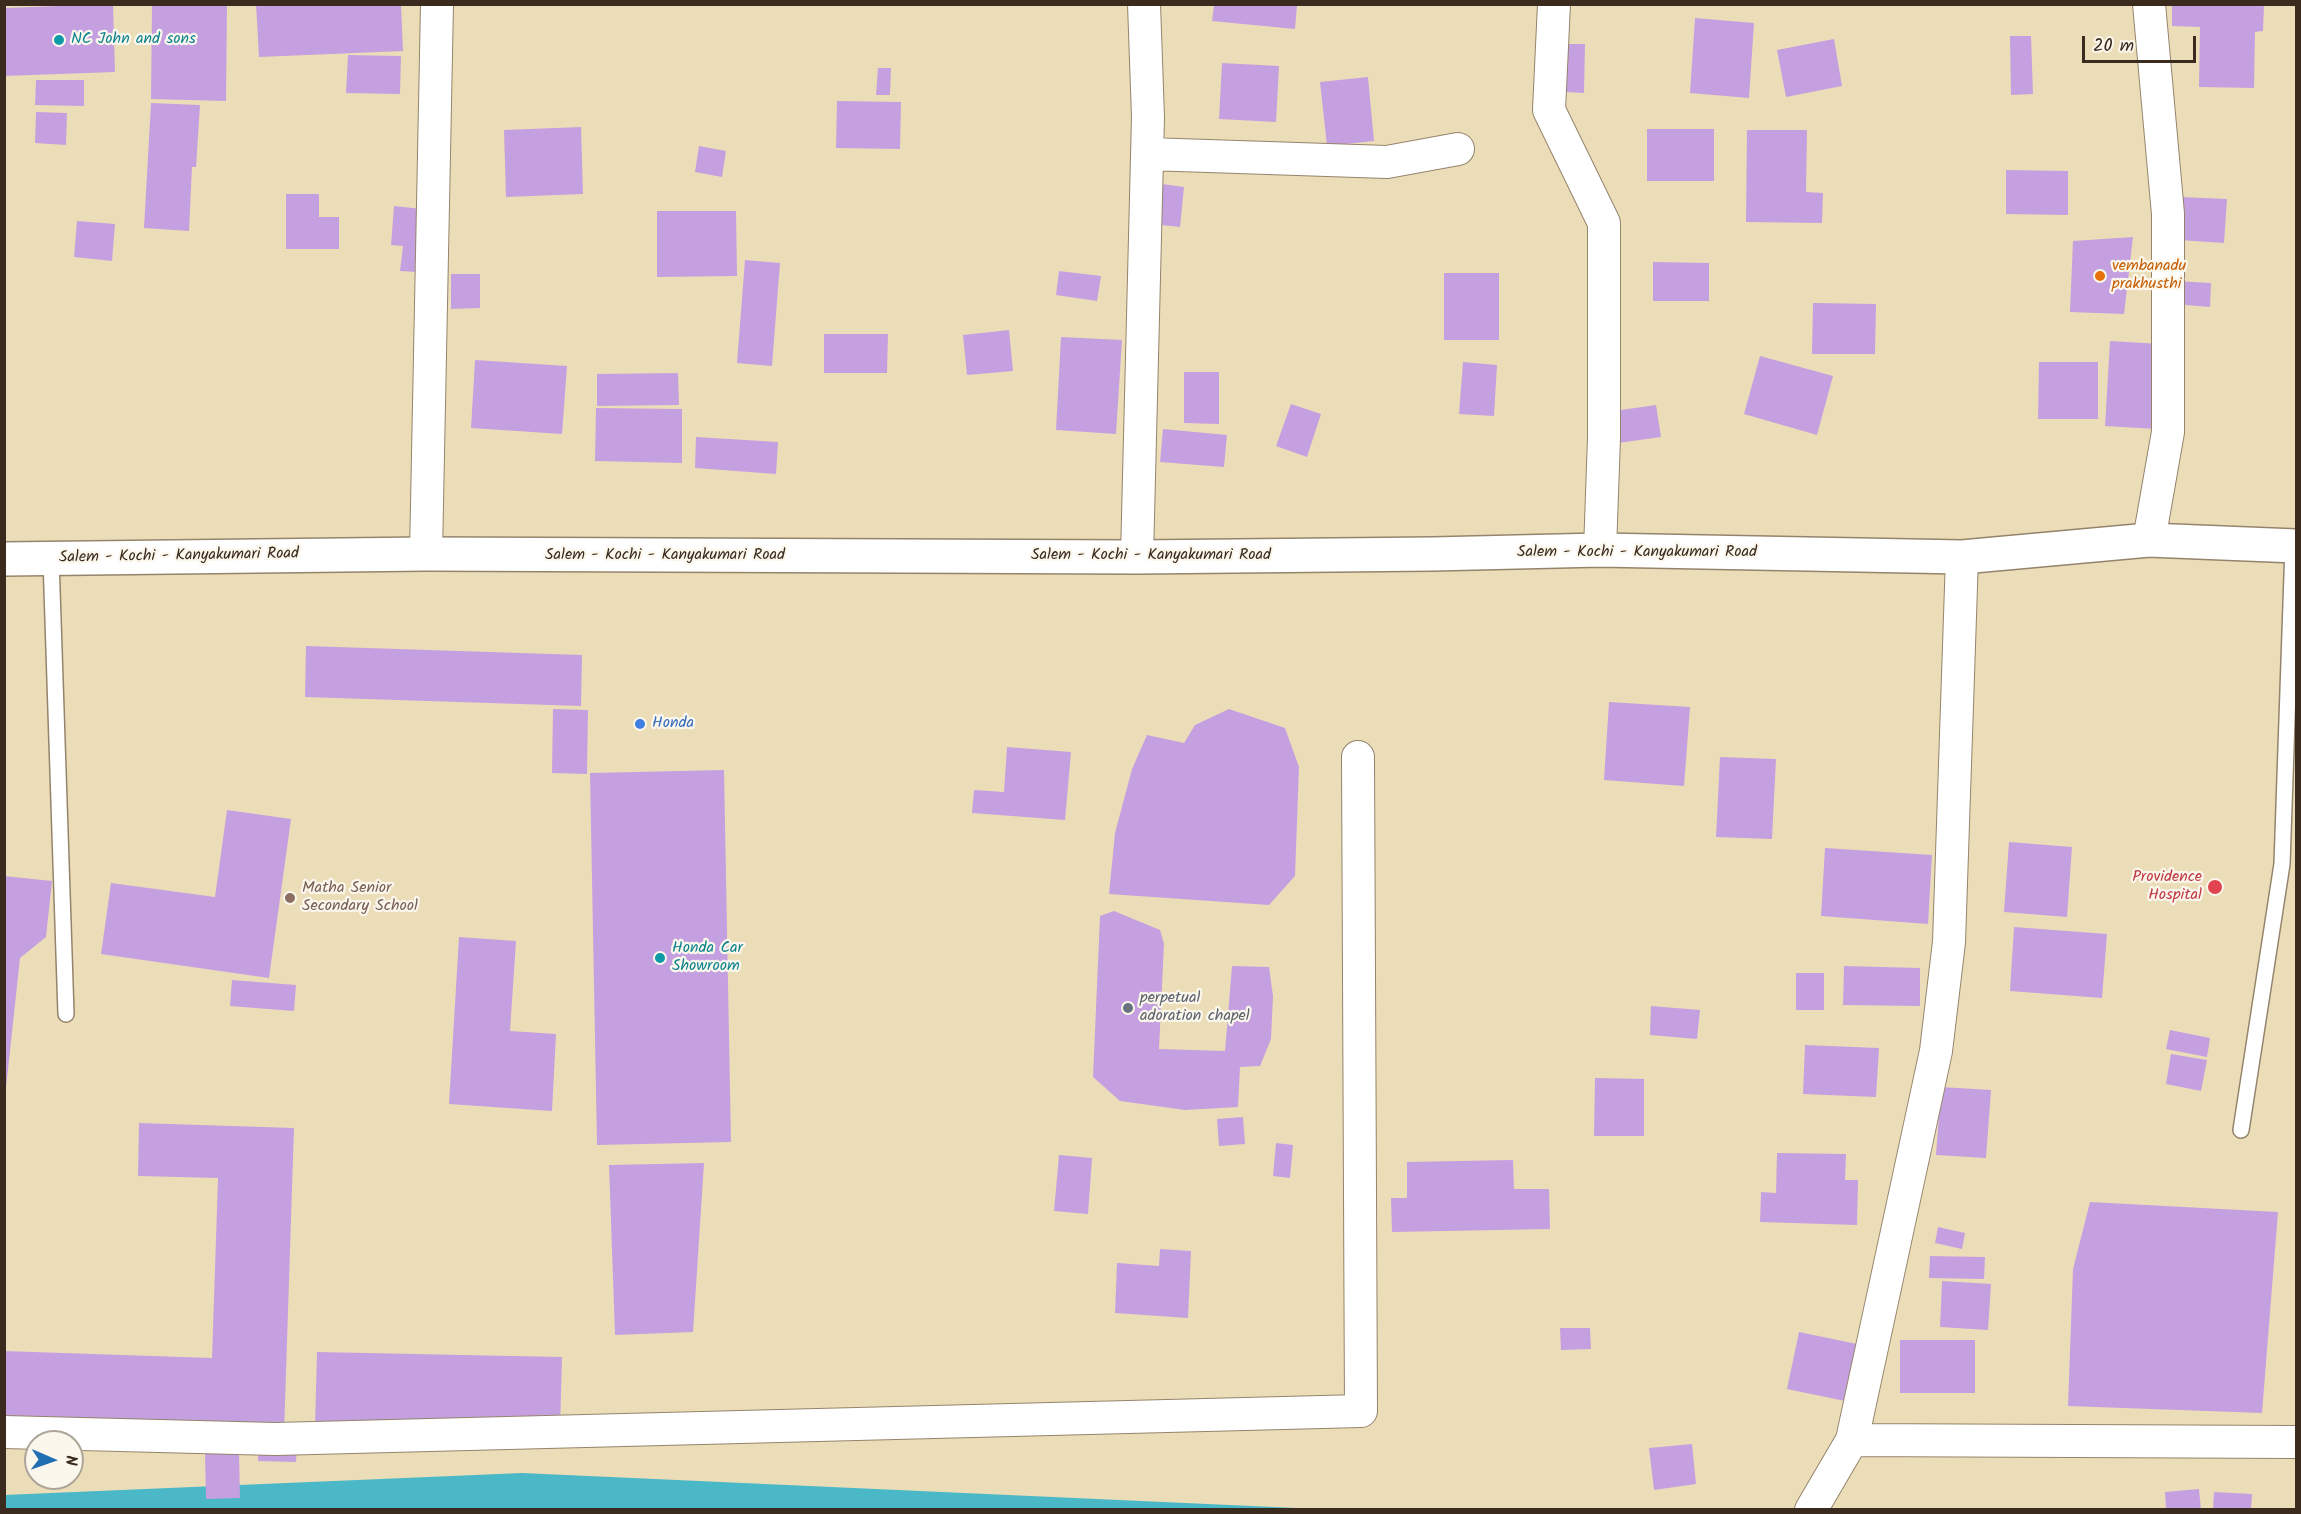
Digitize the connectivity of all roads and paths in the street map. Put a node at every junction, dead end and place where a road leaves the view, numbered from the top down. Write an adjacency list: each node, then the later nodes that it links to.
1 (437, 4): 10 (street)
2 (1144, 4): 6 (street)
3 (1554, 4): 9 (street)
4 (2149, 4): 7 (street)
5 (1458, 149): 6 (street)
6 (1148, 154): 11 (street)
7 (2149, 540): 8 (highway, Salem - Kochi - Kanyakumari Road); 12 (highway, Salem - Kochi - Kanyakumari Road)
8 (2295, 546): 17 (lane)
9 (1600, 550): 11 (highway, Salem - Kochi - Kanyakumari Road); 12 (highway, Salem - Kochi - Kanyakumari Road)
10 (426, 554): 11 (highway, Salem - Kochi - Kanyakumari Road); 13 (highway, Salem - Kochi - Kanyakumari Road)
11 (1137, 557)
12 (1962, 557): 19 (street)
13 (51, 558): 14 (highway, Salem - Kochi - Kanyakumari Road); 16 (lane)
14 (4, 559)
15 (1358, 757): 18 (street)
16 (66, 1014)
17 (2241, 1130)
18 (4, 1432)
19 (1852, 1440): 20 (street); 21 (street)
20 (2296, 1442)
21 (1811, 1509)

